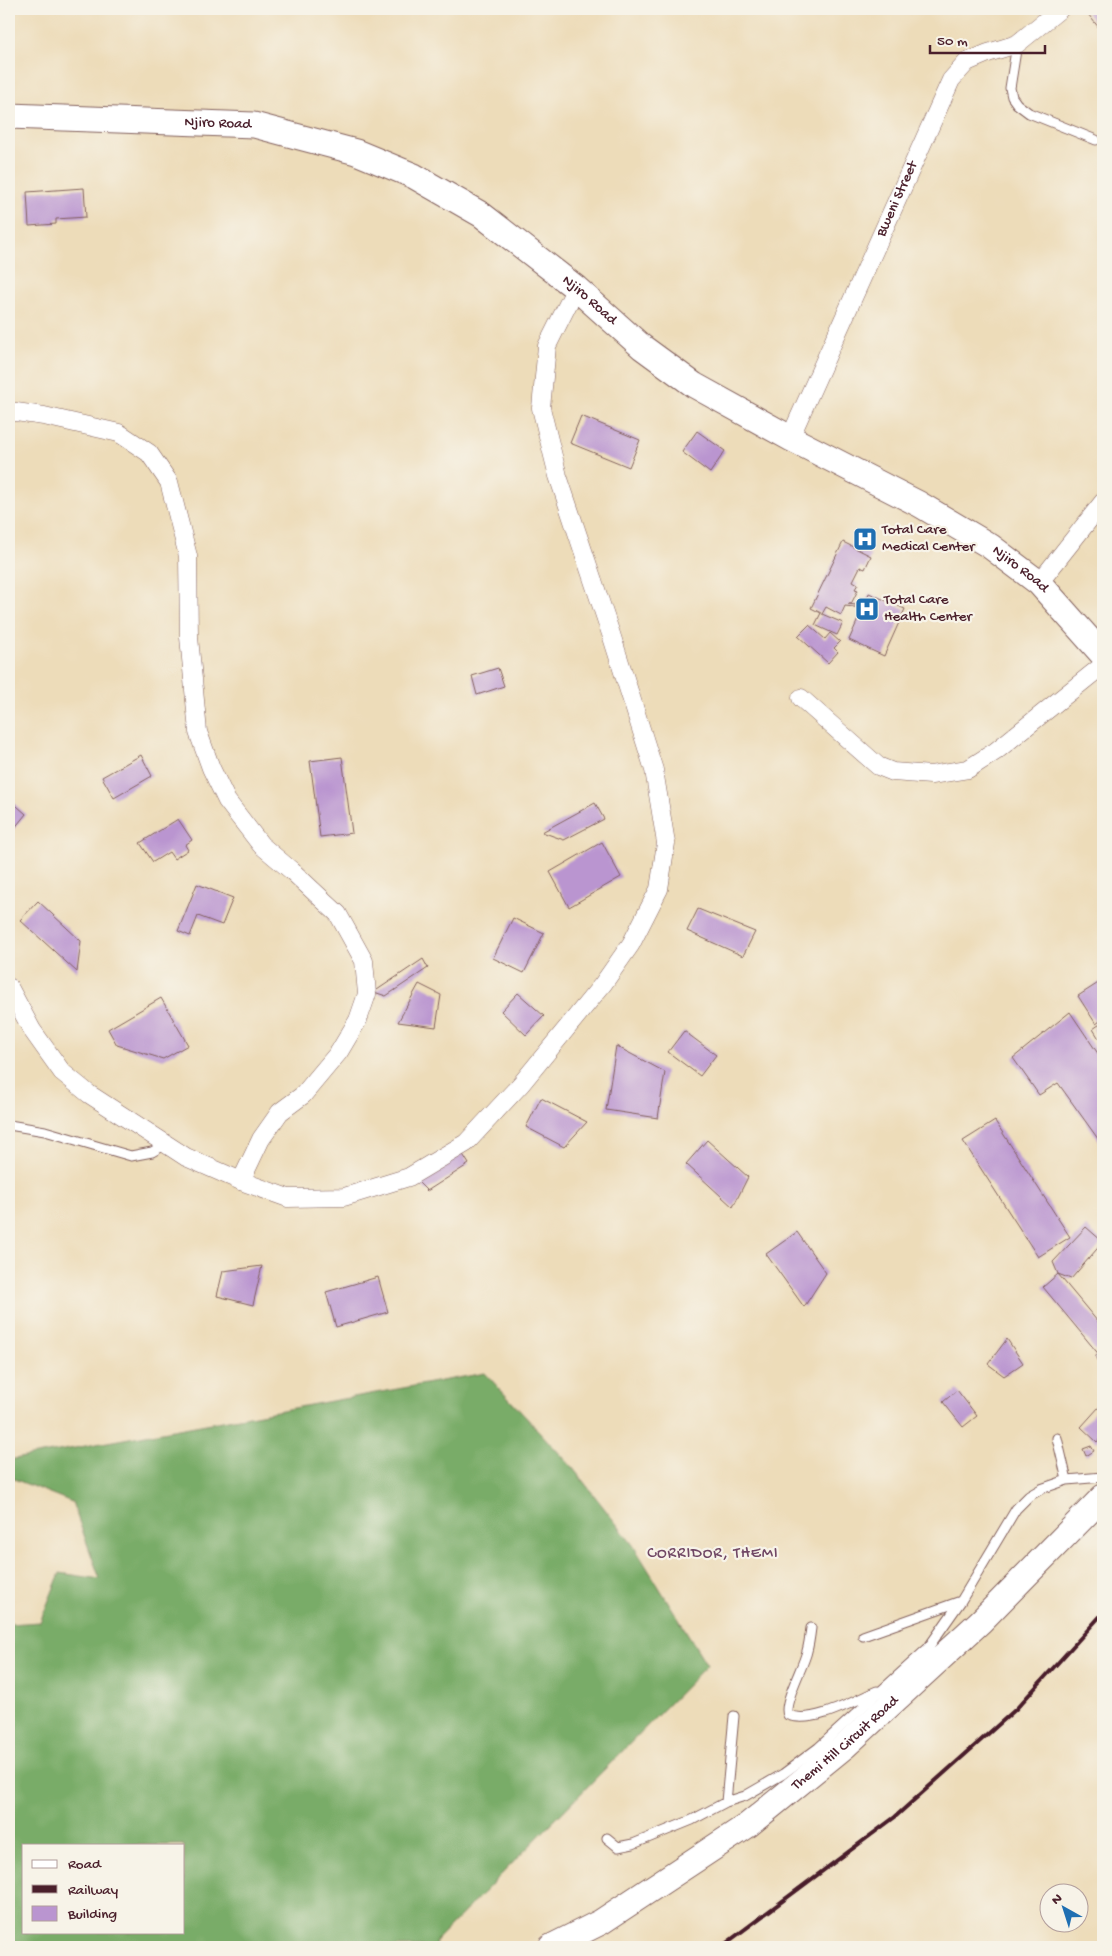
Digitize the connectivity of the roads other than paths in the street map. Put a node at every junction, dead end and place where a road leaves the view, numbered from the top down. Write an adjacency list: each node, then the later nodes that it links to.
1 (1060, 9): 2 (street, Bweni Street)
2 (1018, 44): 4 (lane); 7 (street, Bweni Street)
3 (9, 116): 5 (street, Njiro Road)
4 (1096, 140)
5 (576, 288): 7 (street, Njiro Road); 16 (street)
6 (9, 411): 16 (street)
7 (790, 438): 9 (street, Njiro Road)
8 (1103, 502): 9 (street)
9 (1039, 583): 10 (street, Njiro Road)
10 (1103, 655)
11 (1103, 665): 12 (street)
12 (801, 698)
13 (9, 987): 15 (street)
14 (9, 1125): 15 (lane)
15 (166, 1144): 16 (street)
16 (240, 1181)
17 (1058, 1438): 19 (lane)
18 (1103, 1477): 19 (lane)
19 (1066, 1480): 21 (lane)
20 (1103, 1497): 28 (street, Themi Hill Circuit Road)
21 (961, 1601): 23 (lane); 24 (lane)
22 (811, 1628): 24 (lane)
23 (863, 1636)
24 (884, 1688): 26 (lane)
25 (734, 1716): 26 (lane)
26 (726, 1802): 27 (lane)
27 (607, 1838)
28 (551, 1947)

